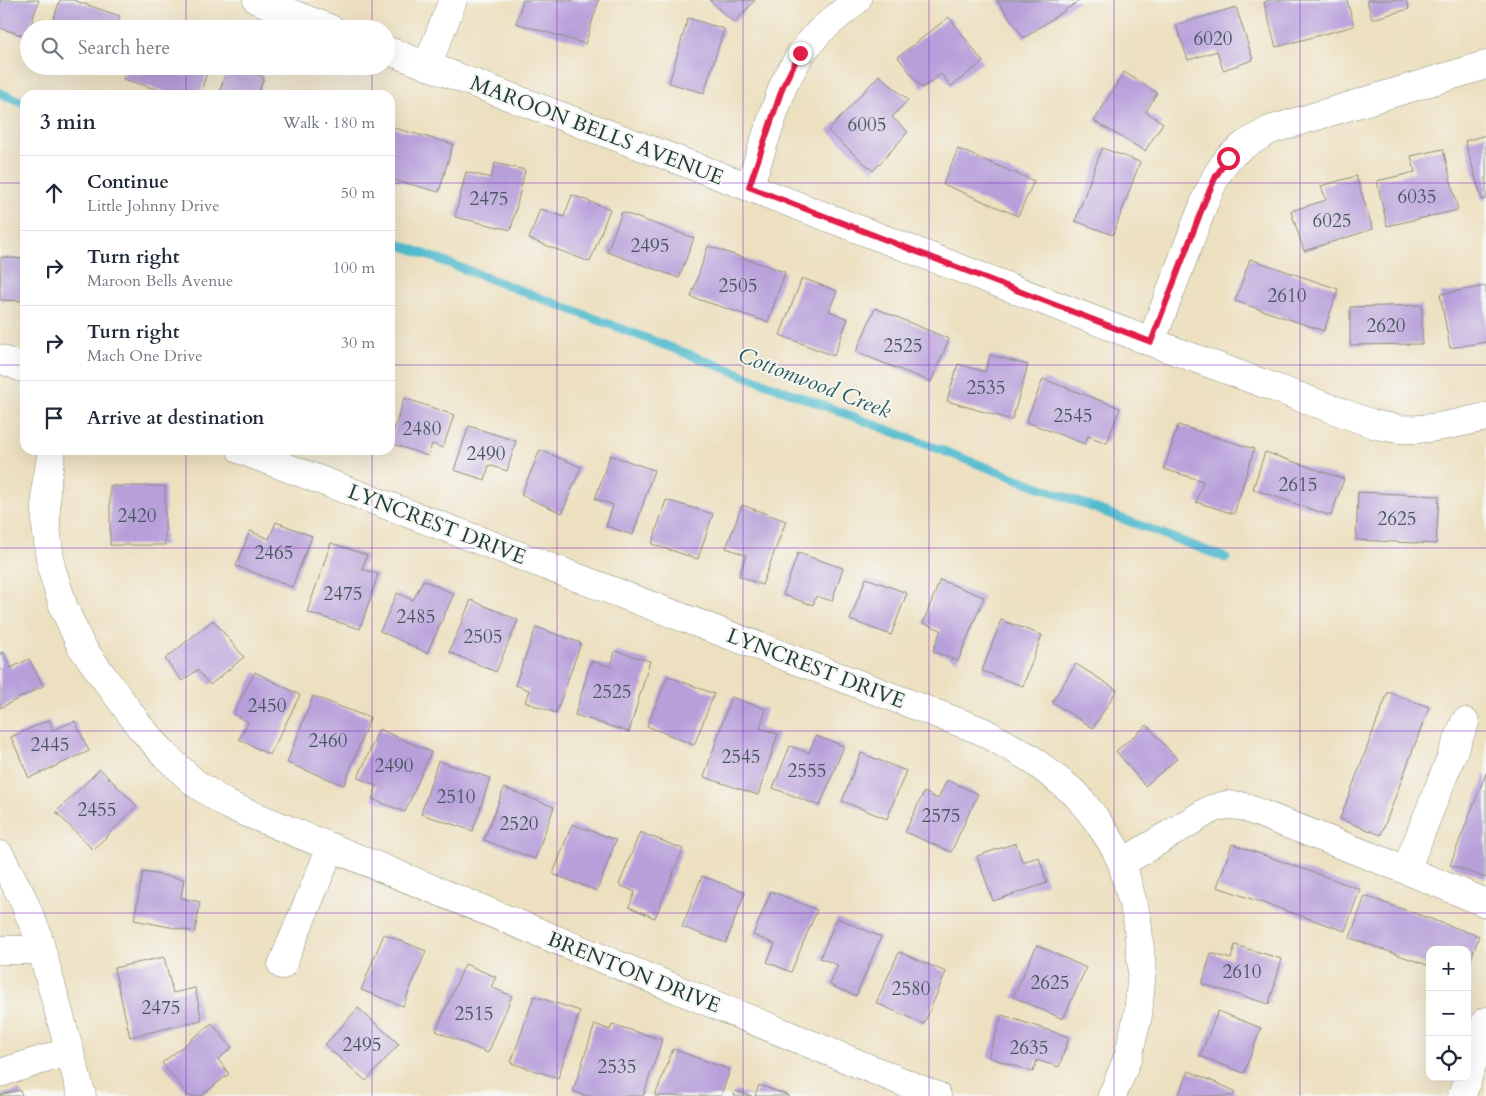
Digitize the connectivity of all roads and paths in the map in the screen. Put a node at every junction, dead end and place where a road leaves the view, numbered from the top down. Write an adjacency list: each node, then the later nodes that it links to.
1 (257, 0): 4 (street)
2 (453, 0): 7 (street)
3 (857, 0): 8 (street)
4 (308, 20)
5 (395, 54): 7 (street, MAROON BELLS AVENUE)
6 (1486, 65): 9 (street)
7 (427, 66): 8 (street, MAROON BELLS AVENUE)
8 (749, 187): 9 (street, MAROON BELLS AVENUE)
9 (1151, 342): 12 (street, MAROON BELLS AVENUE)
10 (0, 359): 11 (street)
11 (20, 367)
12 (1486, 417)
13 (51, 455): 16 (street, BRENTON DRIVE)
14 (254, 455): 18 (street, LYNCREST DRIVE)
15 (1465, 722): 19 (street)
16 (331, 847): 23 (street); 28 (street, BRENTON DRIVE)
17 (0, 855): 22 (street)
18 (1122, 863): 19 (street); 29 (street, LYNCREST DRIVE)
19 (1406, 870): 20 (street)
20 (1486, 903)
21 (0, 950): 22 (street)
22 (41, 950): 25 (street)
23 (282, 966)
24 (1486, 1021): 30 (street)
25 (70, 1051): 26 (street); 27 (street)
26 (0, 1073)
27 (82, 1096)
28 (937, 1096)
29 (1112, 1096)
30 (1462, 1096)

